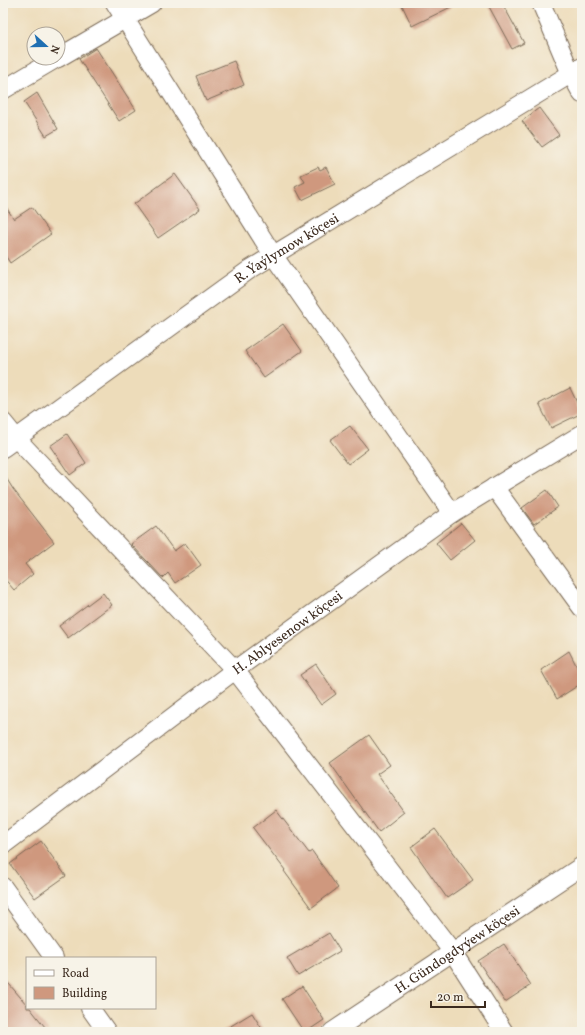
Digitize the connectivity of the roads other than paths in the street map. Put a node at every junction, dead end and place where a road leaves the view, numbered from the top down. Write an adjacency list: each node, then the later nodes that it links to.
1 (115, 3): 4 (street)
2 (152, 3): 4 (street)
3 (540, 3): 7 (street)
4 (125, 19): 5 (street); 10 (street)
5 (66, 53)
6 (44, 66): 8 (street)
7 (576, 71): 9 (street); 10 (street, R. Ýaýlymow köçesi)
8 (3, 90)
9 (582, 94)
10 (273, 255): 13 (street, R. Ýaýlymow köçesi); 15 (street)
11 (3, 422): 13 (street)
12 (582, 434): 14 (street, H. Ablyesenow köçesi)
13 (9, 443): 17 (street)
14 (494, 487): 15 (street, H. Ablyesenow köçesi); 16 (street)
15 (452, 513): 17 (street, H. Ablyesenow köçesi)
16 (582, 608)
17 (236, 670): 18 (street, H. Ablyesenow köçesi); 21 (street)
18 (3, 845)
19 (582, 866): 21 (street, H. Gündogdyýew köçesi)
20 (3, 887): 22 (street)
21 (452, 951): 25 (street, H. Gündogdyýew köçesi); 26 (street)
22 (53, 957)
23 (91, 1009): 24 (street)
24 (107, 1032)
25 (332, 1032)
26 (504, 1032)

